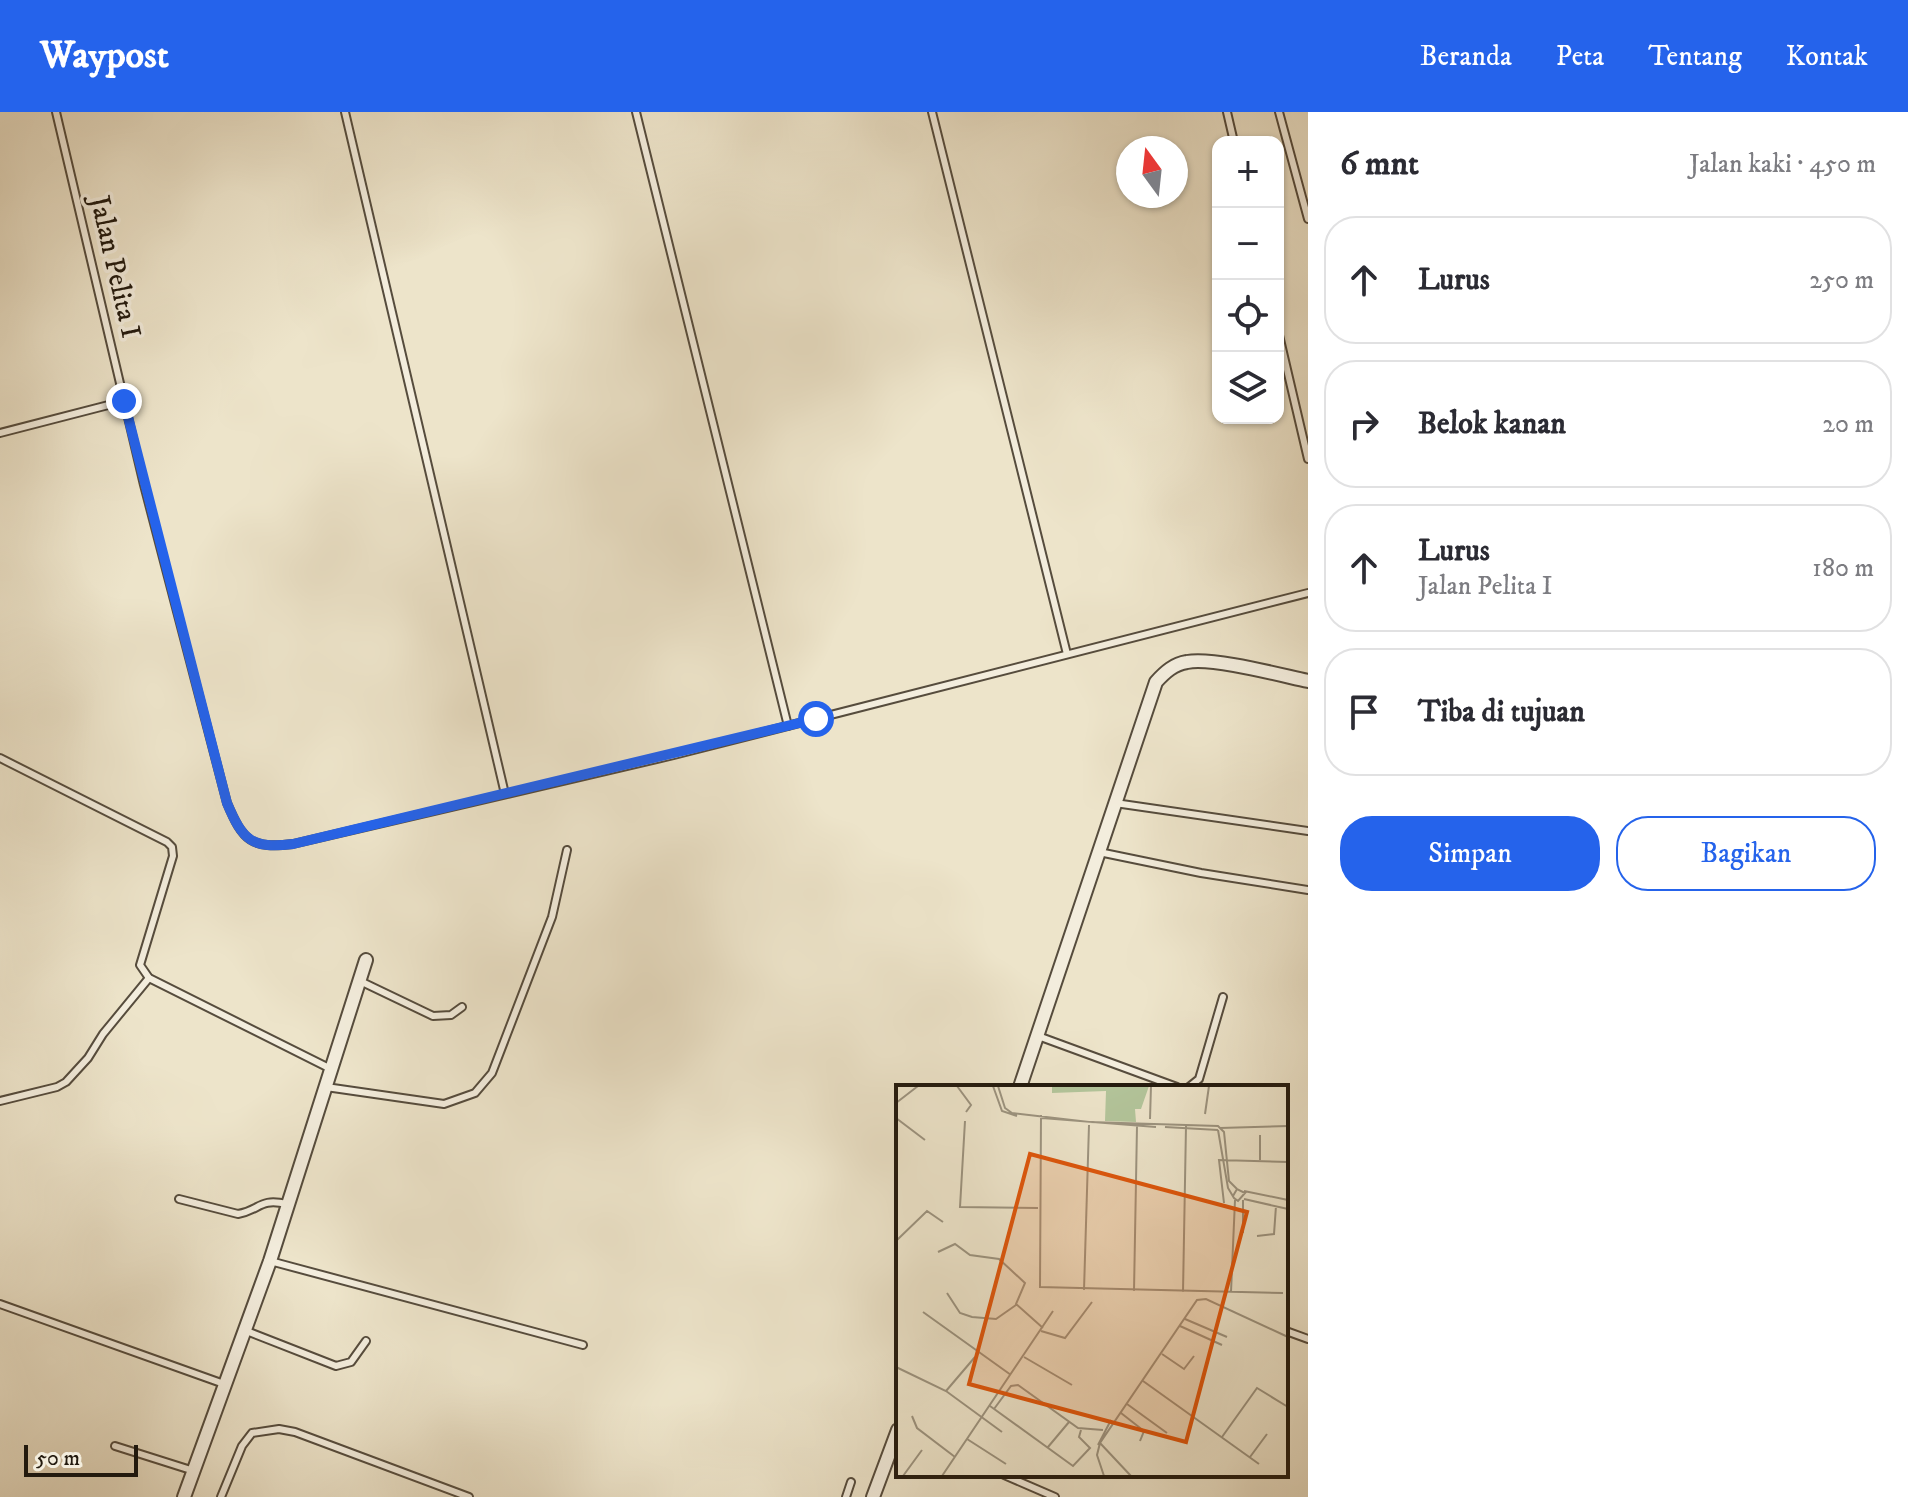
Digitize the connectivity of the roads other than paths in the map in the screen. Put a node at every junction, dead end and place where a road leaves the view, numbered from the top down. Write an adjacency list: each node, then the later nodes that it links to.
1 (56, 112): 10 (lane, Jalan Pelita I)
2 (345, 112): 18 (lane)
3 (636, 112): 16 (lane)
4 (932, 112): 14 (lane)
5 (1227, 112): 7 (lane)
6 (1279, 112): 8 (lane)
7 (1233, 136)
8 (1308, 219)
9 (1283, 352): 12 (lane)
10 (124, 401): 11 (lane); 18 (lane, Jalan Pelita I)
11 (0, 433)
12 (1308, 459)
13 (1308, 593): 14 (lane, Jalan Pelita I)
14 (1067, 654): 16 (lane, Jalan Pelita I)
15 (1308, 681): 19 (street)
16 (788, 726): 18 (lane, Jalan Pelita I)
17 (0, 758): 25 (lane)
18 (505, 794)
19 (1115, 803): 20 (lane); 22 (street)
20 (1308, 831)
21 (567, 850): 34 (lane)
22 (1099, 852): 23 (lane); 29 (street)
23 (1308, 890)
24 (366, 960): 26 (street)
25 (149, 978): 30 (lane); 35 (lane)
26 (360, 981): 28 (lane); 30 (street)
27 (1223, 997): 33 (lane)
28 (462, 1007)
29 (1038, 1036): 31 (street); 32 (lane)
30 (331, 1069): 34 (street)
31 (1021, 1085)
32 (1172, 1085)
33 (1192, 1085)
34 (326, 1087): 37 (street)
35 (0, 1101)
36 (179, 1199): 37 (lane)
37 (287, 1204): 38 (street)
38 (270, 1261): 40 (street); 44 (lane)
39 (0, 1304): 45 (lane)
40 (244, 1330): 43 (lane); 45 (street)
41 (1288, 1332): 42 (lane)
42 (1308, 1339)
43 (366, 1341)
44 (583, 1345)
45 (224, 1384): 48 (street)
46 (896, 1435): 55 (street)
47 (115, 1446): 48 (lane)
48 (194, 1471): 51 (street)
49 (1009, 1477): 56 (lane)
50 (851, 1482): 54 (lane)
51 (184, 1497)
52 (221, 1497): 53 (lane)
53 (469, 1497)
54 (846, 1497)
55 (873, 1497)
56 (1055, 1497)

